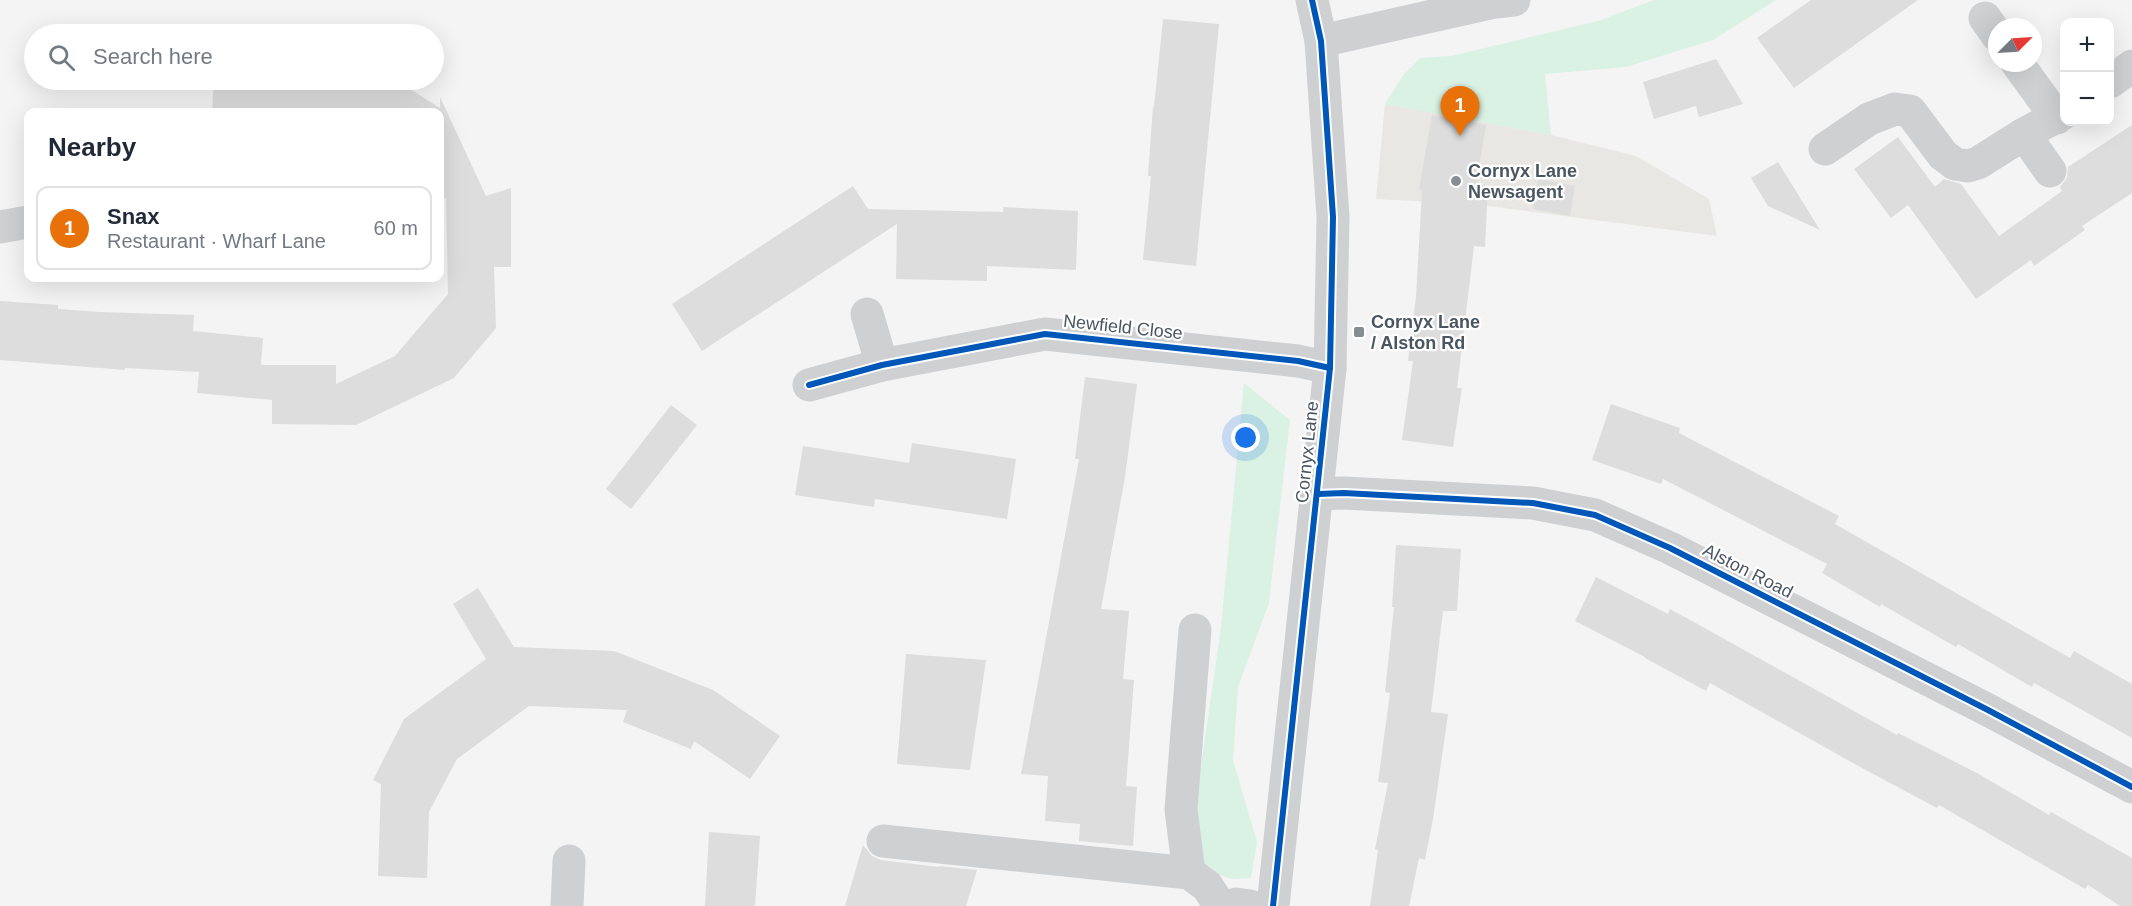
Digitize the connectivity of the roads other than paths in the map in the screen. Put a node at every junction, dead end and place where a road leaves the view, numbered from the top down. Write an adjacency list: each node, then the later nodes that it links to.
1 (1312, 0): 3 (street, Cornyx Lane)
2 (1514, 0): 3 (street)
3 (1321, 40): 16 (street, Cornyx Lane)
4 (2132, 66): 6 (street)
5 (2024, 72): 7 (street)
6 (2114, 79)
7 (2060, 115)
8 (2060, 117): 9 (street)
9 (2024, 135): 10 (street); 11 (street)
10 (1825, 149)
11 (2050, 171)
12 (24, 223): 13 (street)
13 (0, 227)
14 (867, 314): 15 (street)
15 (882, 364): 16 (street, Newfield Close); 17 (street, Newfield Close)
16 (1330, 368): 18 (street, Cornyx Lane)
17 (809, 385)
18 (1318, 494): 20 (street, Alston Road); 28 (street, Cornyx Lane)
19 (1195, 630): 23 (street)
20 (2132, 787)
21 (883, 841): 23 (street)
22 (569, 861): 24 (street)
23 (1189, 873): 25 (street)
24 (567, 906)
25 (1220, 906)
26 (1232, 906): 27 (street)
27 (1250, 906)
28 (1273, 906)

